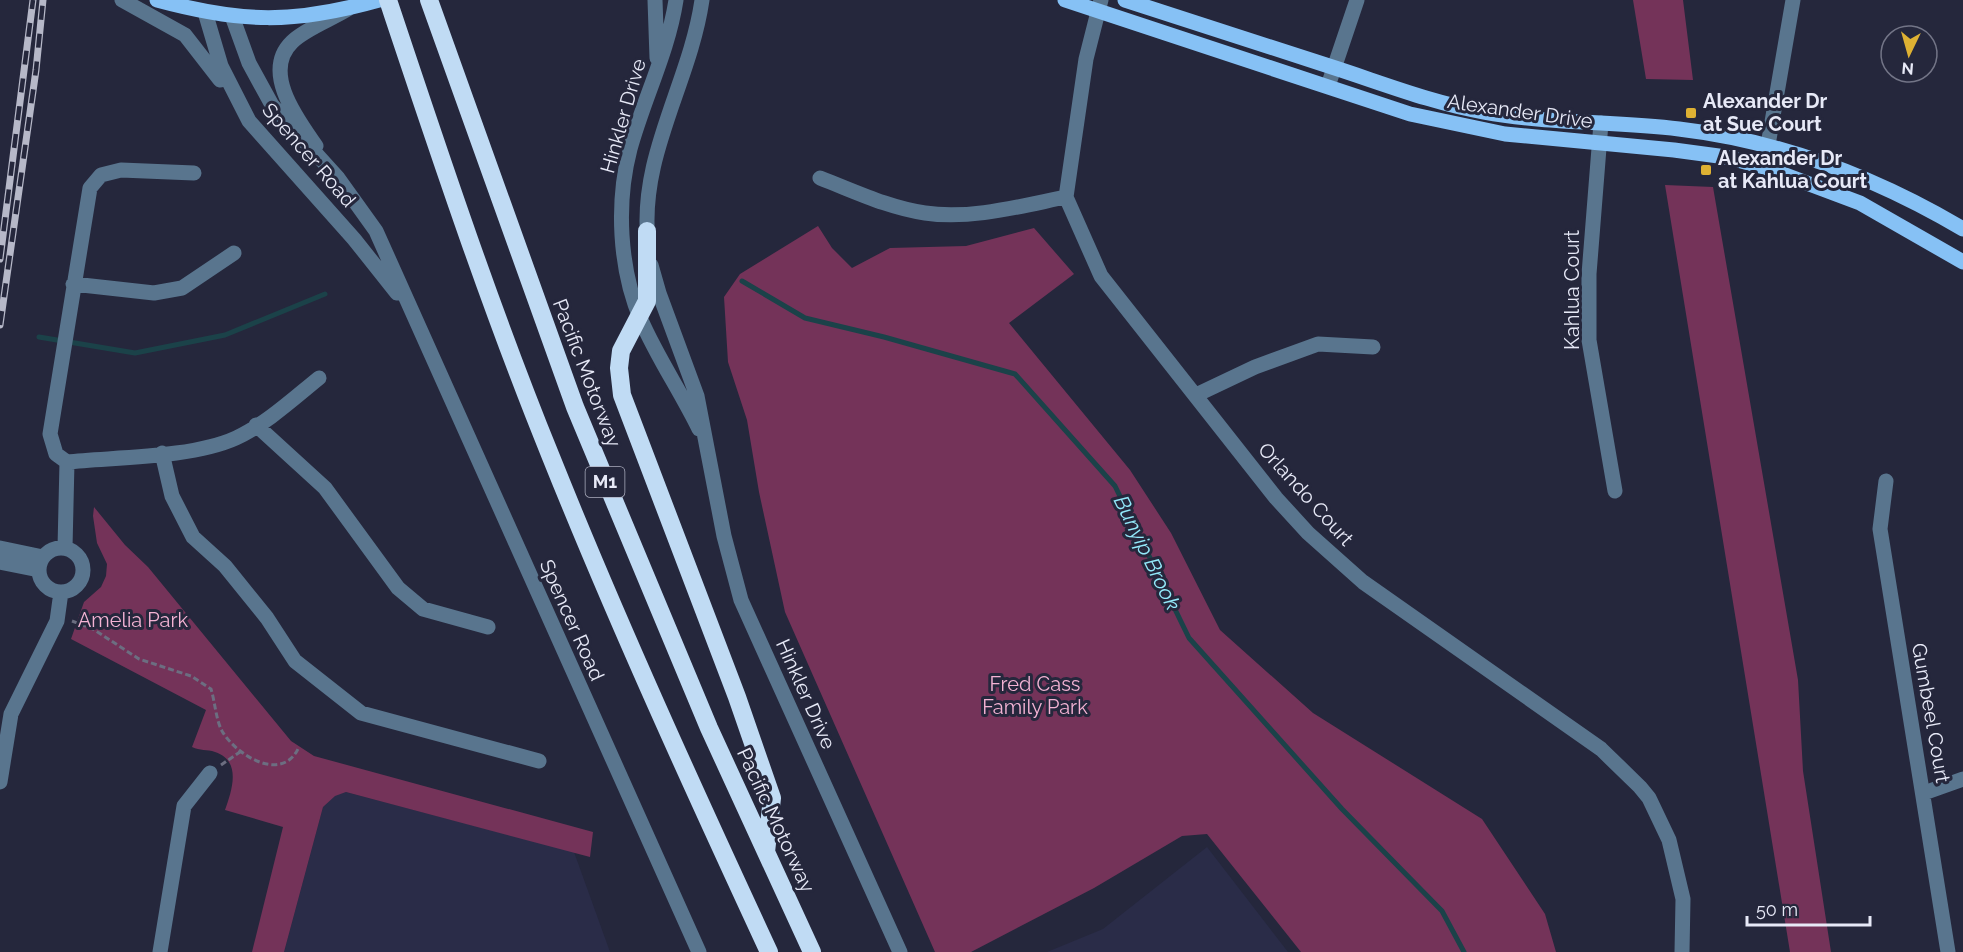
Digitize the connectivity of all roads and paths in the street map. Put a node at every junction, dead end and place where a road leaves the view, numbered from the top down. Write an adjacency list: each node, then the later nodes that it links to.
1 (122, 0): 21 (street)
2 (157, 0): 15 (main road)
3 (223, 0): 17 (main road)
4 (379, 0): 16 (main road)
5 (388, 0): 62 (highway, M1)
6 (429, 0): 59 (highway, Pacific Motorway / M1)
7 (656, 0): 19 (street)
8 (676, 0): 19 (street, Hinkler Drive)
9 (702, 0): 30 (street, Hinkler Drive)
10 (1065, 0): 14 (main road, Alexander Drive)
11 (1125, 0): 18 (main road, Alexander Drive)
12 (1357, 0): 18 (street)
13 (1793, 0): 24 (street)
14 (1099, 5): 20 (main road, Alexander Drive); 28 (street)
15 (203, 6): 17 (main road); 21 (street, Spencer Road)
16 (350, 8): 17 (main road); 26 (street)
17 (232, 16): 26 (street, Spencer Road)
18 (1335, 68): 20 (street); 22 (main road, Alexander Drive)
19 (657, 70): 35 (street, Hinkler Drive)
20 (1328, 87): 23 (main road, Alexander Drive)
21 (242, 109): 34 (street, Spencer Road)
22 (1600, 123): 23 (street, Kahlua Court); 24 (main road, Alexander Drive)
23 (1599, 144): 32 (main road, Alexander Drive); 44 (street, Kahlua Court)
24 (1768, 145): 29 (main road, Alexander Drive)
25 (194, 173): 33 (street)
26 (338, 178): 34 (street, Spencer Road)
27 (820, 178): 28 (street)
28 (1066, 197): 38 (street, Orlando Court)
29 (1963, 229)
30 (647, 231): 35 (highway); 40 (street, Hinkler Drive)
31 (234, 253): 33 (street)
32 (1963, 262)
33 (73, 284): 42 (street)
34 (410, 310): 60 (street, Spencer Road)
35 (640, 316): 40 (street, Hinkler Drive); 59 (highway)
36 (1373, 347): 38 (street)
37 (319, 378): 39 (street)
38 (1196, 395): 65 (street, Orlando Court)
39 (256, 425): 41 (street); 51 (street)
40 (705, 442): 64 (street, Hinkler Drive)
41 (162, 453): 42 (street); 54 (street)
42 (67, 462): 46 (street)
43 (1886, 481): 58 (street, Gumbeel Court)
44 (1615, 491)
45 (0, 548): 48 (street)
46 (65, 548): 48 (street); 49 (street)
47 (0, 562): 48 (street)
48 (41, 563): 49 (street)
49 (62, 592): 50 (street)
50 (57, 621): 53 (path); 57 (street)
51 (488, 627)
52 (298, 749): 53 (path)
53 (240, 752): 55 (path)
54 (539, 761)
55 (210, 773): 61 (street)
56 (1963, 779): 58 (street)
57 (0, 782)
58 (1924, 793): 66 (street, Gumbeel Court)
59 (766, 854): 63 (highway, Pacific Motorway / M1)
60 (697, 950)
61 (160, 952)
62 (769, 952)
63 (812, 952)
64 (900, 952)
65 (1682, 952)
66 (1948, 952)

